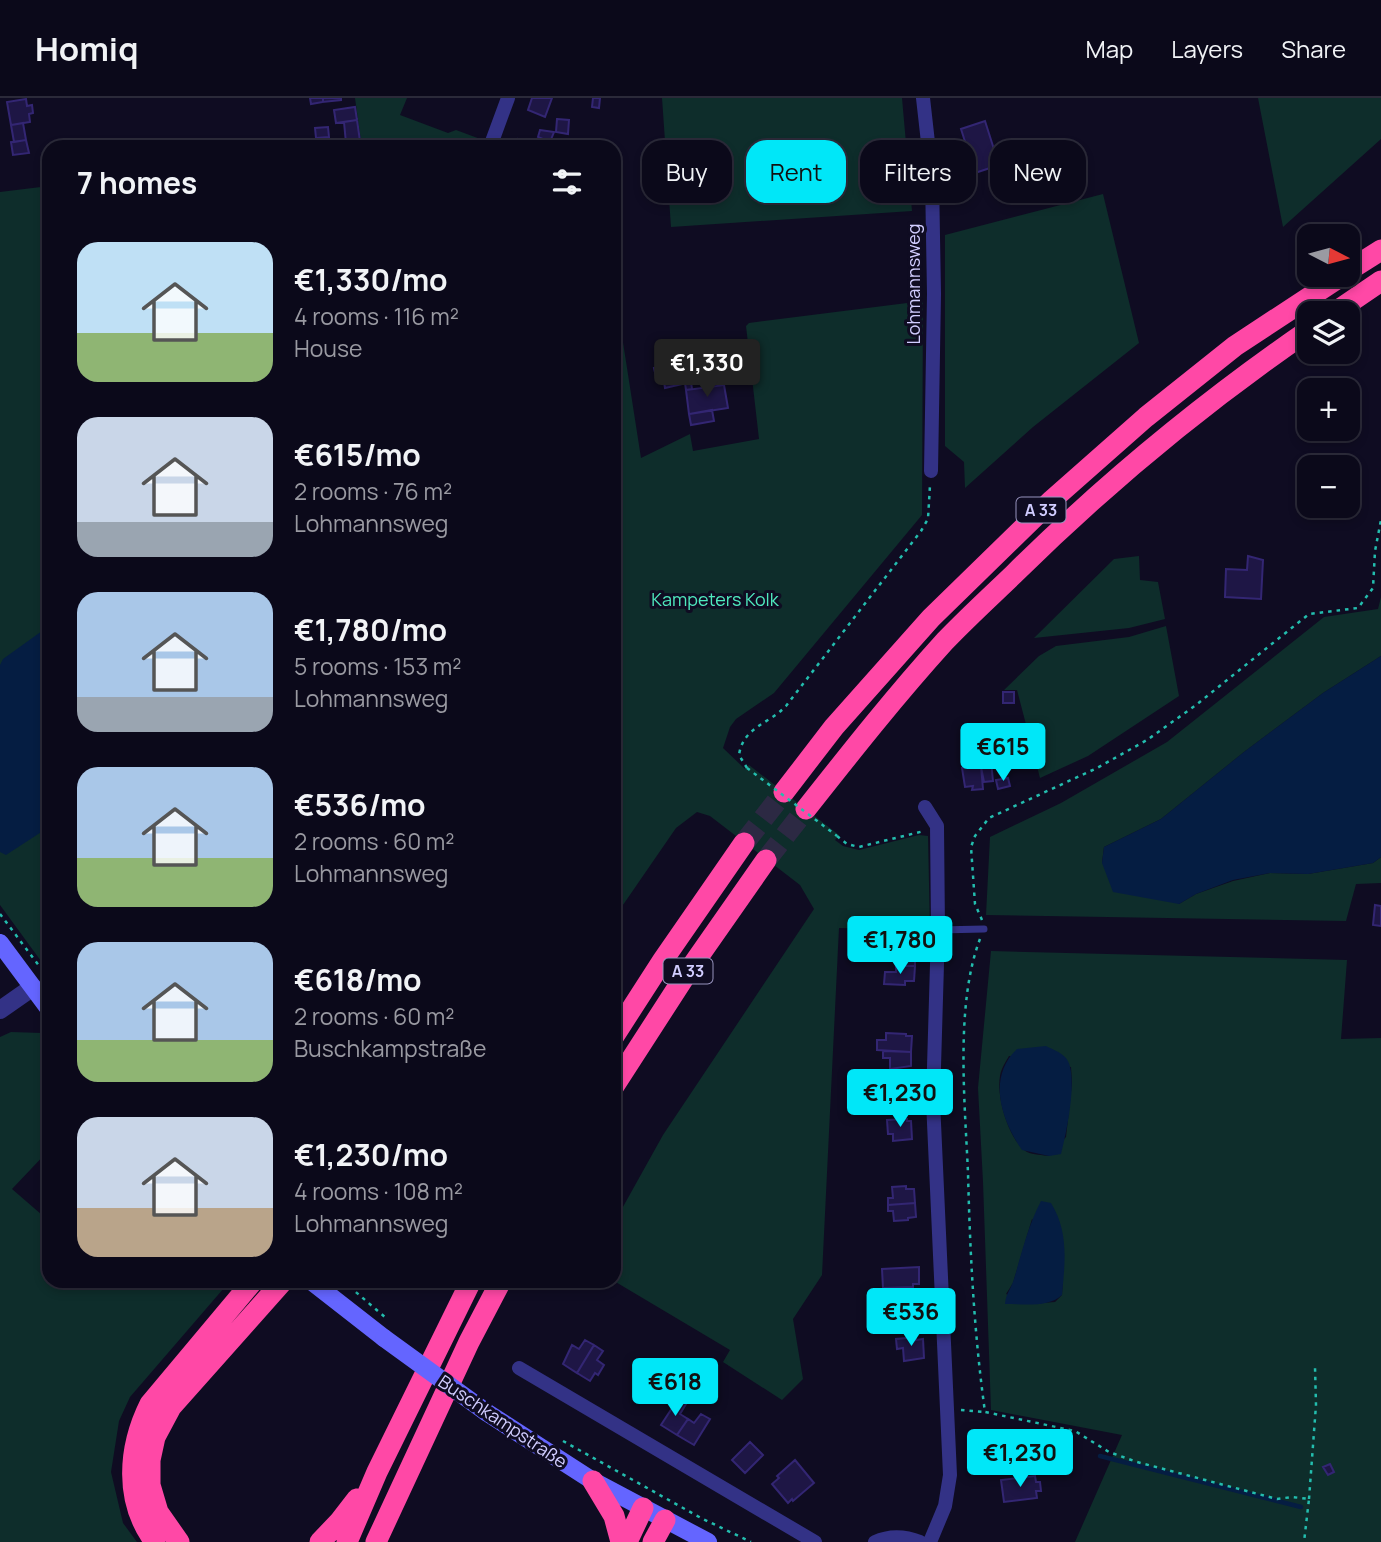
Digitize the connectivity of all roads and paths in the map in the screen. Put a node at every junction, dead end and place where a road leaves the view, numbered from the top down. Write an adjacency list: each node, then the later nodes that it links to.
1 (508, 98): 3 (street)
2 (923, 98): 10 (street, Lohmannsweg)
3 (493, 140)
4 (1381, 250): 5 (highway)
5 (1360, 263)
6 (1381, 281): 8 (highway)
7 (1325, 287): 12 (highway, A 33)
8 (1352, 301)
9 (1297, 338): 14 (highway, A 33)
10 (931, 471): 15 (path, bridge)
11 (1381, 520): 19 (path)
12 (784, 792)
13 (925, 807): 15 (street)
14 (806, 809)
15 (937, 826): 20 (street)
16 (744, 843): 26 (highway, A 33)
17 (766, 859): 27 (highway, A 33)
18 (0, 914): 22 (path)
19 (984, 929): 20 (lane); 38 (path)
20 (938, 930): 37 (street)
21 (0, 943): 23 (main road)
22 (42, 979)
23 (42, 980)
24 (42, 982): 25 (street)
25 (0, 1010)
26 (621, 1025)
27 (621, 1075)
28 (277, 1288): 47 (highway)
29 (322, 1288): 34 (main road, Buschkampstraße)
30 (349, 1288): 34 (path)
31 (468, 1288): 40 (highway)
32 (498, 1288): 41 (highway)
33 (239, 1290): 46 (highway)
34 (387, 1330): 42 (main road, Buschkampstraße, bridge)
35 (1315, 1367): 43 (path)
36 (519, 1368): 57 (street)
37 (948, 1410): 38 (path); 60 (street)
38 (985, 1412): 43 (path)
39 (553, 1435): 56 (path)
40 (377, 1472): 48 (highway); 49 (highway)
41 (406, 1473): 50 (highway); 51 (highway)
42 (593, 1481): 44 (main road, Buschkampstraße); 52 (highway)
43 (1309, 1499): 61 (path)
44 (643, 1508): 45 (main road, Buschkampstraße); 53 (highway)
45 (665, 1520): 54 (highway); 55 (main road, Buschkampstraße)
46 (155, 1542)
47 (178, 1542)
48 (320, 1542)
49 (347, 1542)
50 (376, 1542)
51 (390, 1542)
52 (621, 1542)
53 (627, 1542)
54 (653, 1542)
55 (708, 1542)
56 (751, 1542)
57 (815, 1542)
58 (875, 1542): 59 (street)
59 (920, 1542)
60 (930, 1542)
61 (1304, 1542)

